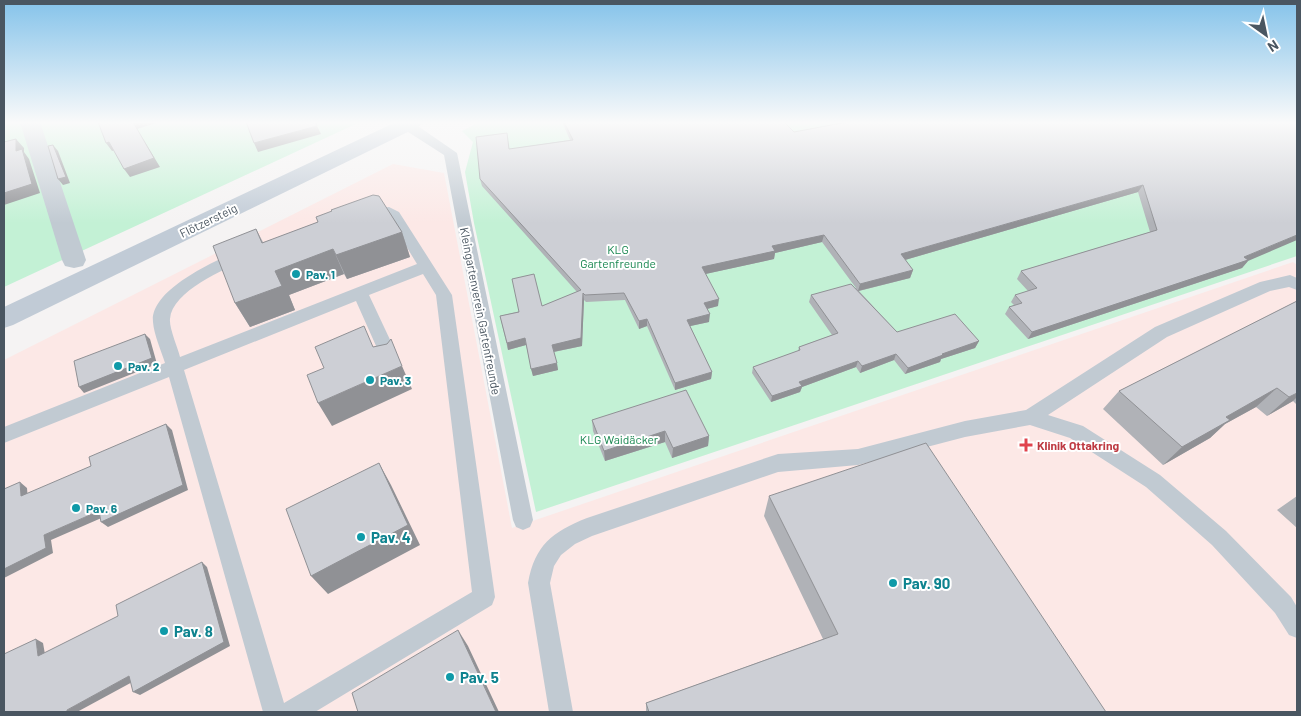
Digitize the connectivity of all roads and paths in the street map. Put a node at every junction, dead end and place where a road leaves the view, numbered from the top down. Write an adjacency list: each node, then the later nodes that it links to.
1 (41, 155): 6 (street)
2 (344, 155): 10 (main road, Flötzersteig)
3 (451, 155): 15 (lane, Kleingartenverein Gartenfreunde)
4 (346, 217): 7 (lane)
5 (254, 250): 12 (lane)
6 (74, 260)
7 (426, 266): 9 (lane); 18 (lane)
8 (1297, 284): 13 (lane)
9 (360, 292): 11 (lane); 12 (lane)
10 (4, 318)
11 (390, 361)
12 (175, 366): 14 (lane); 17 (lane)
13 (1030, 417): 16 (lane); 19 (lane)
14 (4, 435)
15 (523, 520)
16 (1297, 627)
17 (275, 712)
18 (292, 712)
19 (561, 712)

